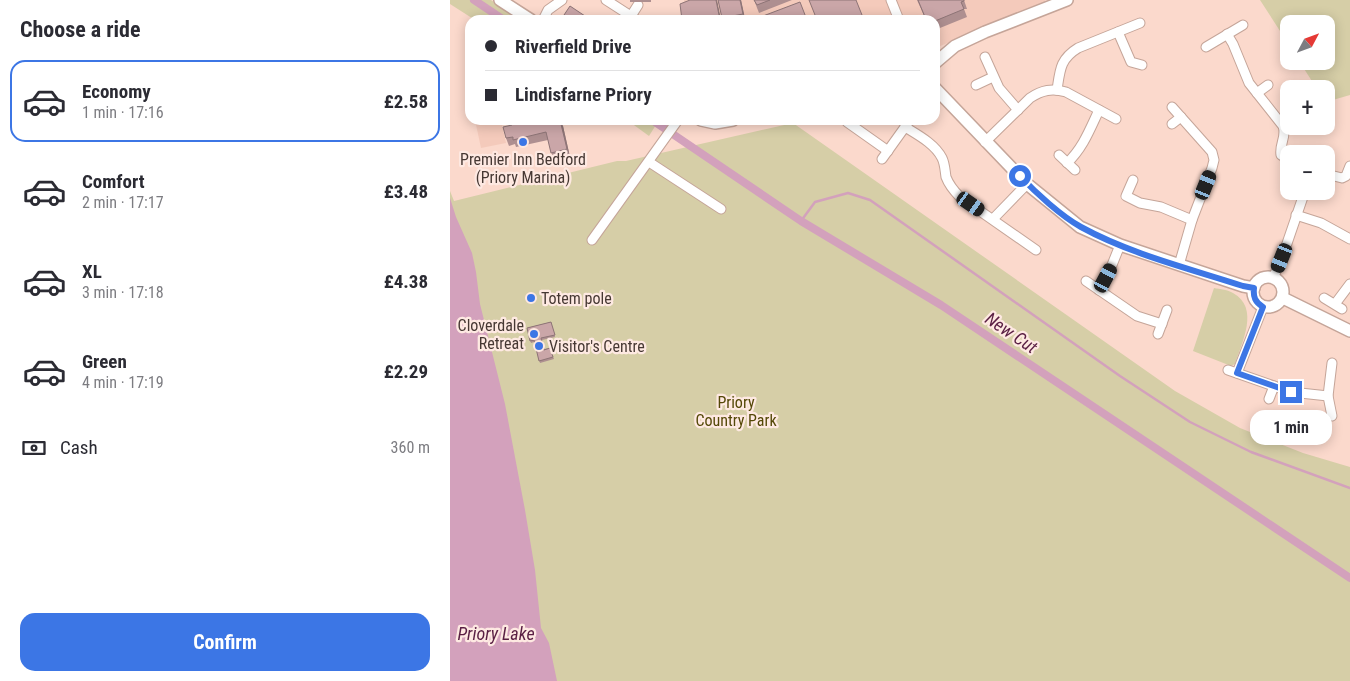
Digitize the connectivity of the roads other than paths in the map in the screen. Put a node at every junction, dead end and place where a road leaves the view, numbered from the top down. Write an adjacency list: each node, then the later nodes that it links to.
1 (500, 0): 7 (street)
2 (562, 0): 8 (street)
3 (606, 0): 9 (street)
4 (891, 0): 11 (street)
5 (1067, 0): 18 (street)
6 (638, 5): 10 (street)
7 (523, 15)
8 (546, 15)
9 (629, 15)
10 (635, 15)
11 (897, 15)
12 (1140, 23): 14 (street)
13 (1243, 25): 15 (street)
14 (1118, 32): 19 (street); 23 (street)
15 (1227, 34): 16 (street); 25 (street)
16 (1206, 47)
17 (985, 57): 20 (street)
18 (940, 59)
19 (1142, 65)
20 (993, 77): 22 (street); 27 (street)
21 (1268, 85): 25 (street)
22 (976, 86)
23 (1057, 90): 27 (street); 28 (street)
24 (940, 93): 36 (street)
25 (1257, 93): 37 (street)
26 (1172, 107): 29 (street)
27 (1018, 110): 36 (street)
28 (1099, 110): 30 (street); 42 (street)
29 (1181, 117): 31 (street); 52 (street)
30 (1116, 119)
31 (1172, 124)
32 (674, 125): 41 (street)
33 (851, 125): 38 (street)
34 (907, 125): 38 (street)
35 (909, 125): 51 (street)
36 (986, 142): 47 (street)
37 (1281, 145)
38 (888, 151): 40 (street)
39 (1059, 155): 42 (street)
40 (882, 159)
41 (649, 162): 49 (street); 54 (street)
42 (1067, 163): 44 (street)
43 (1350, 166): 45 (street)
44 (1075, 170)
45 (1335, 176)
46 (1133, 180): 52 (street)
47 (1027, 184): 51 (street); 55 (street)
48 (1302, 200): 50 (street)
49 (721, 209)
50 (1296, 215): 53 (street); 58 (street)
51 (993, 220): 56 (street)
52 (1192, 220): 57 (street)
53 (1350, 238)
54 (592, 240)
55 (1120, 245): 57 (street); 62 (street)
56 (1036, 250)
57 (1179, 265): 61 (street)
58 (1273, 278): 61 (street); 63 (street)
59 (1086, 281): 62 (street)
60 (1350, 284): 64 (street)
61 (1254, 288): 65 (street)
62 (1099, 290): 67 (street)
63 (1283, 298): 65 (street); 68 (street)
64 (1324, 298)
65 (1263, 307): 71 (street)
66 (1167, 310): 67 (street)
67 (1162, 324): 69 (street)
68 (1350, 331)
69 (1158, 334)
70 (1332, 363): 72 (street)
71 (1274, 386): 72 (street); 73 (street)
72 (1328, 396): 74 (street)
73 (1269, 399)
74 (1332, 416)

